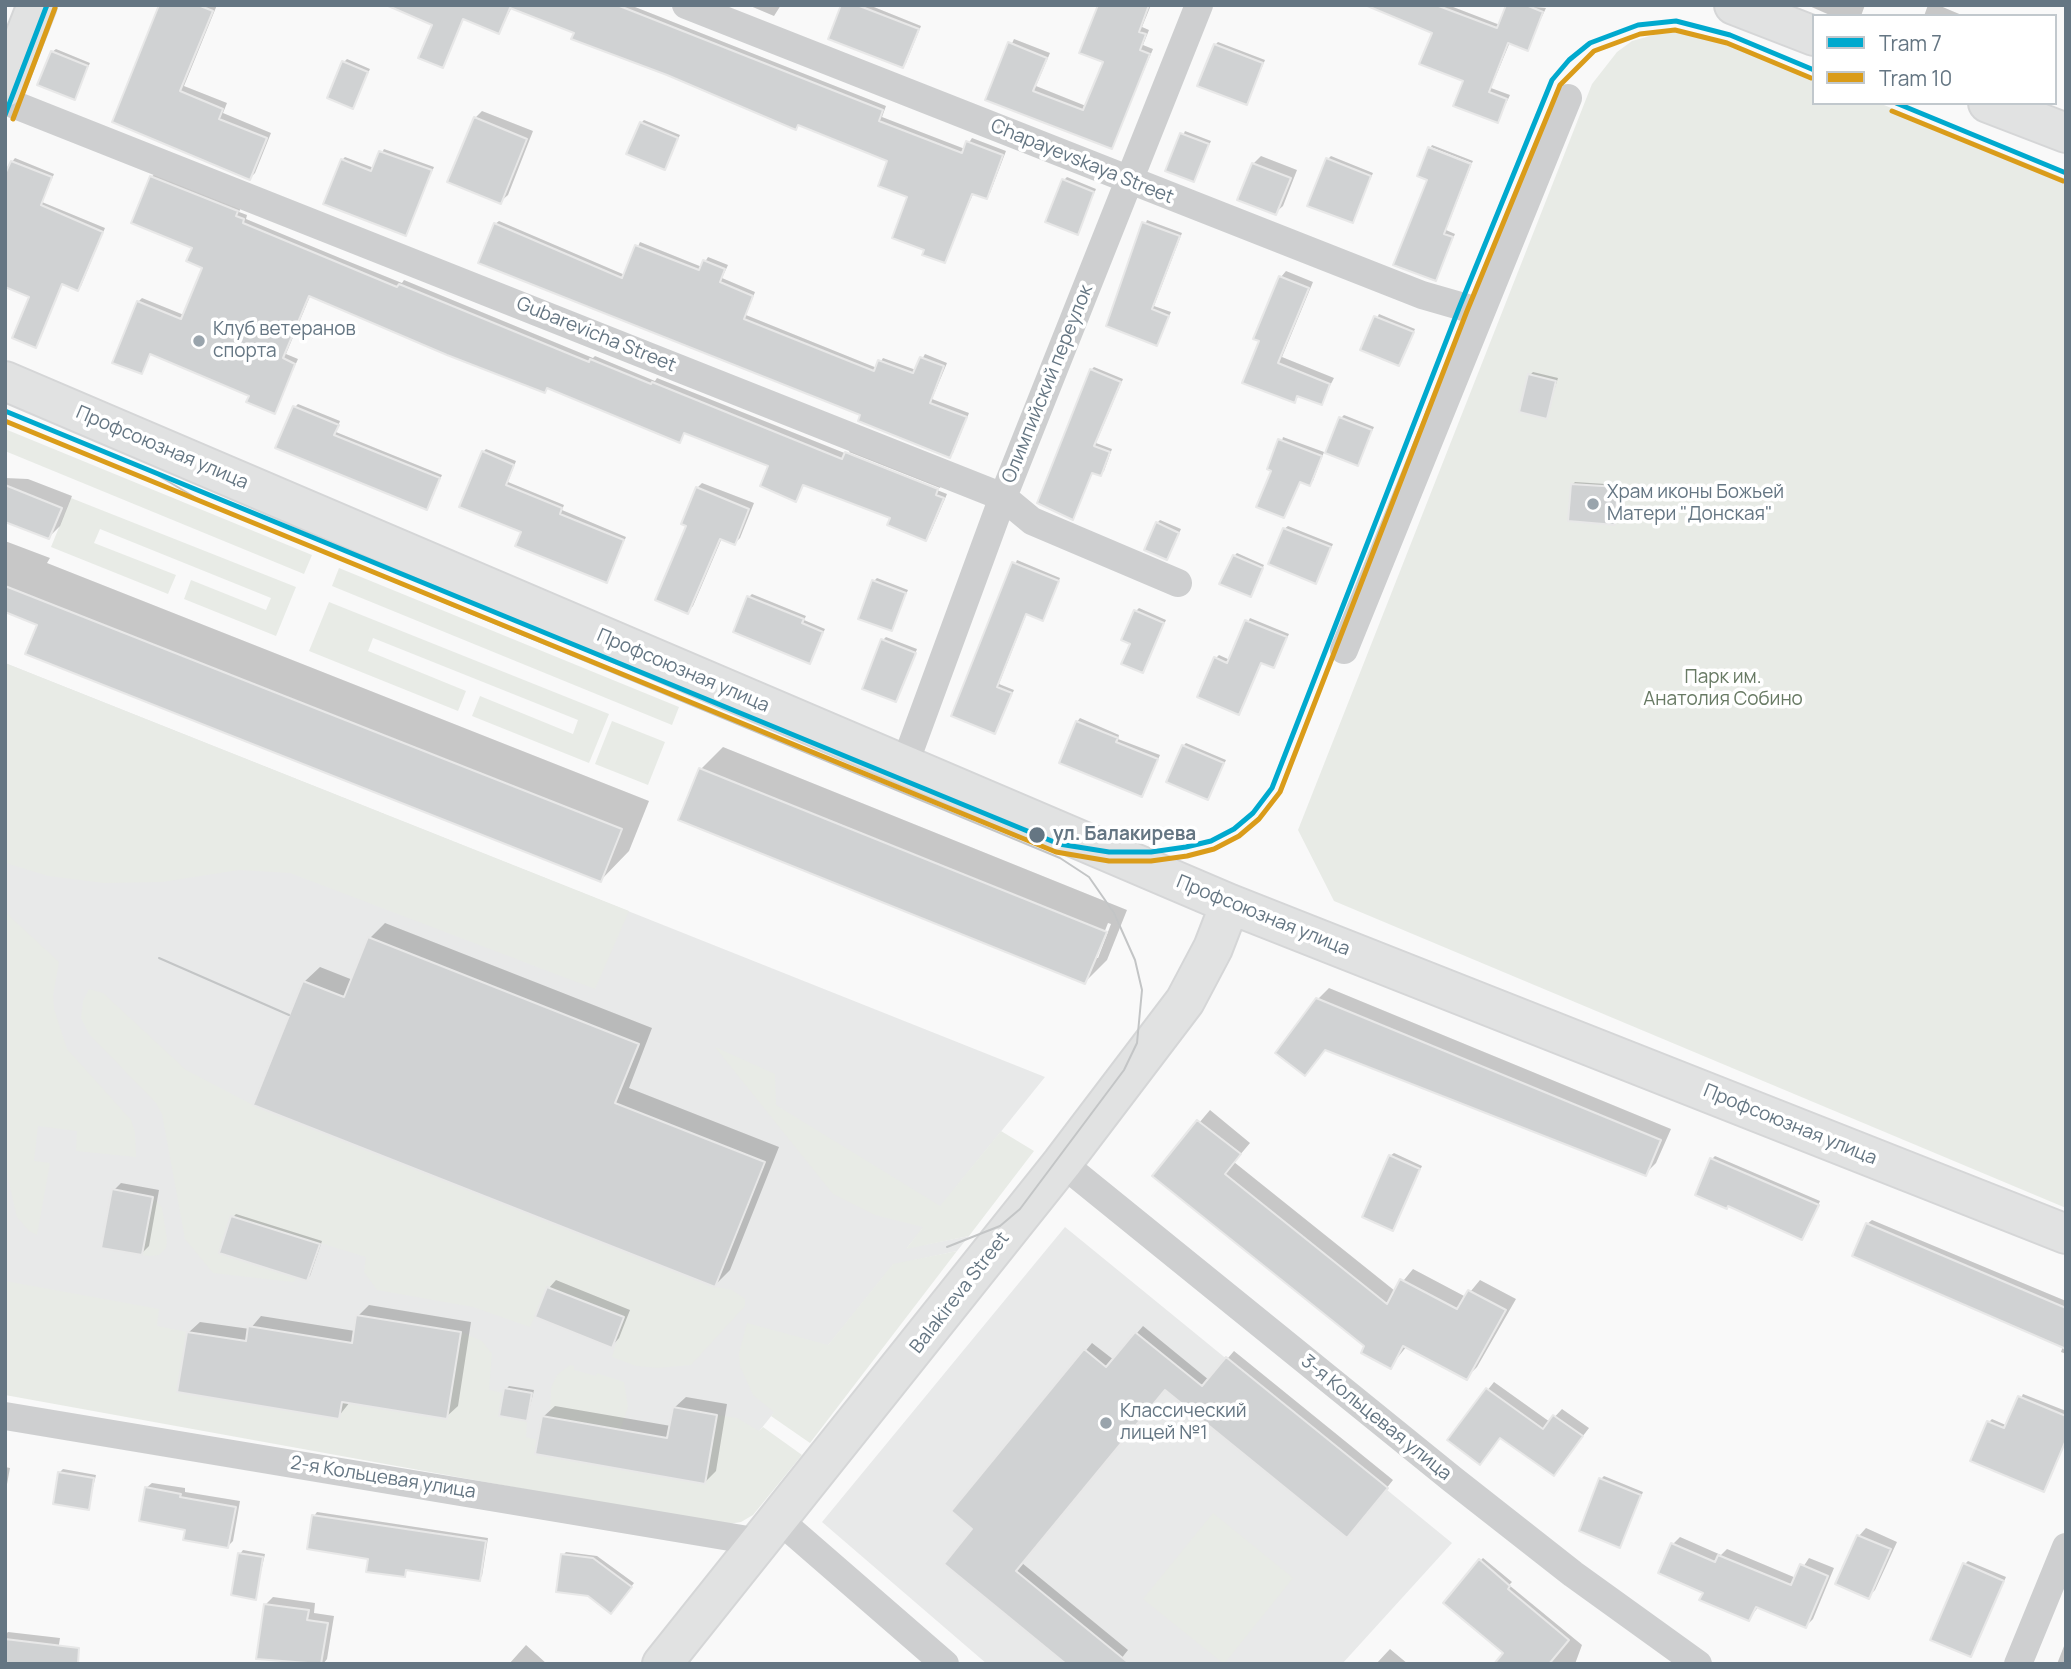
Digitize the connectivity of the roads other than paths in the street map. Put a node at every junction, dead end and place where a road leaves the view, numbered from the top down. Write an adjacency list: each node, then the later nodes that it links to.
1 (37, 5): 6 (main road)
2 (686, 5): 11 (street, Chapayevskaya Street)
3 (1199, 5): 11 (street, Олимпийский переулок)
4 (1734, 5): 5 (main road)
5 (1812, 35)
6 (5, 87)
7 (1568, 98): 12 (street)
8 (5, 101): 14 (street, Gubarevicha Street)
9 (1993, 105): 10 (main road)
10 (2066, 133)
11 (1129, 181): 12 (street, Chapayevskaya Street); 14 (street, Олимпийский переулок)
12 (1481, 312): 16 (street)
13 (5, 381): 17 (main road, Профсоюзная улица)
14 (1003, 497): 15 (street, Gubarevicha Street); 17 (street, Олимпийский переулок)
15 (1178, 583)
16 (1344, 650)
17 (904, 766): 18 (main road, Профсоюзная улица)
18 (1230, 904): 19 (main road, Balakireva Street); 20 (main road, Профсоюзная улица)
19 (1062, 1163): 22 (main road, Balakireva Street); 26 (street, 3-я Кольцевая улица)
20 (2066, 1234)
21 (5, 1416): 22 (street, 2-я Кольцевая улица)
22 (769, 1531): 24 (main road, Balakireva Street); 25 (street)
23 (2066, 1546): 27 (street)
24 (662, 1664)
25 (946, 1664)
26 (1698, 1664)
27 (2018, 1664)

